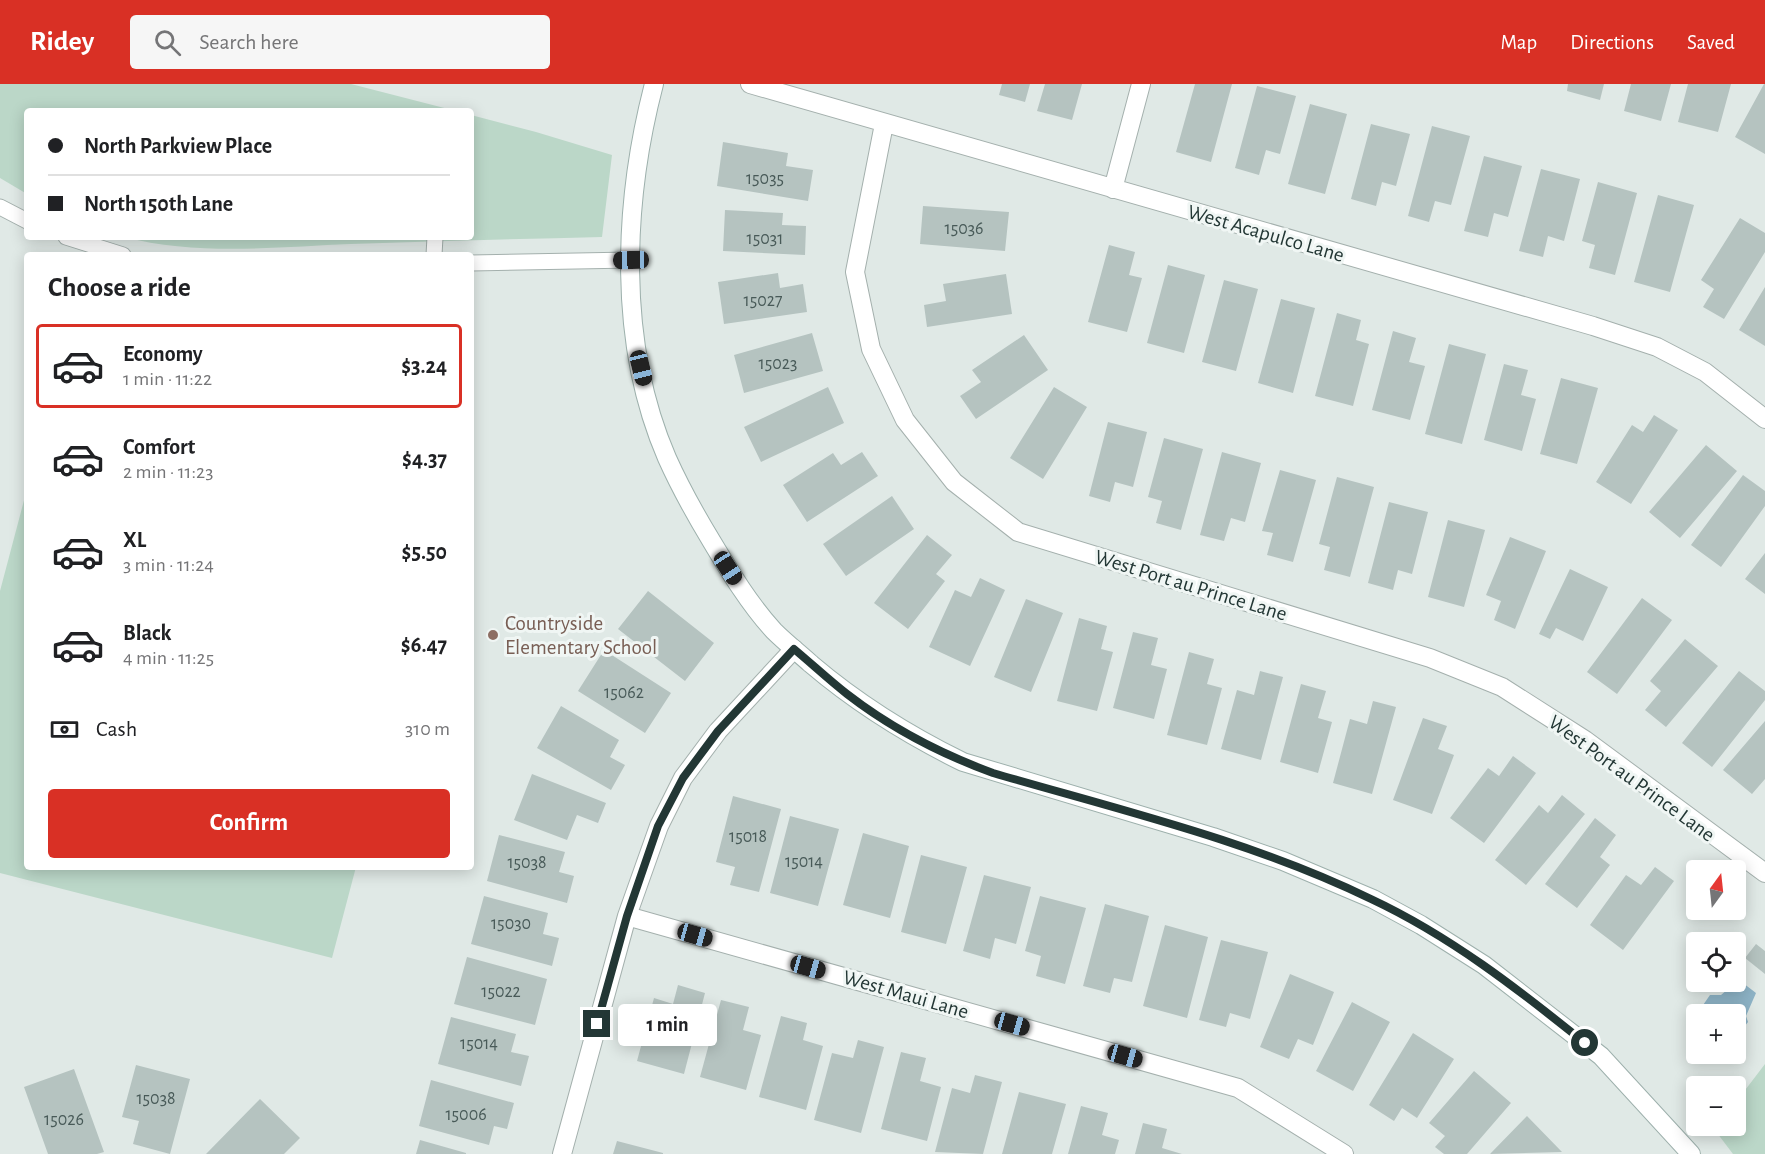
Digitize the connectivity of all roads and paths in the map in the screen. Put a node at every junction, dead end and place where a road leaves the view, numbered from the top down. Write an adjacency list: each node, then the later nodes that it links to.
1 (654, 84): 10 (street)
2 (750, 84): 4 (street, West Acapulco Lane)
3 (1141, 84): 5 (street)
4 (884, 124): 5 (street, West Acapulco Lane); 14 (street, West Port au Prince Lane)
5 (1113, 189): 12 (street, West Acapulco Lane)
6 (0, 207): 7 (lane)
7 (24, 219)
8 (76, 240): 9 (lane)
9 (114, 252)
10 (631, 260): 11 (lane); 13 (street)
11 (474, 263)
12 (1765, 419)
13 (794, 649): 15 (street); 18 (street)
14 (1765, 873)
15 (627, 916): 16 (street); 17 (street, West Maui Lane)
16 (562, 1154)
17 (1344, 1154)
18 (1691, 1154)

